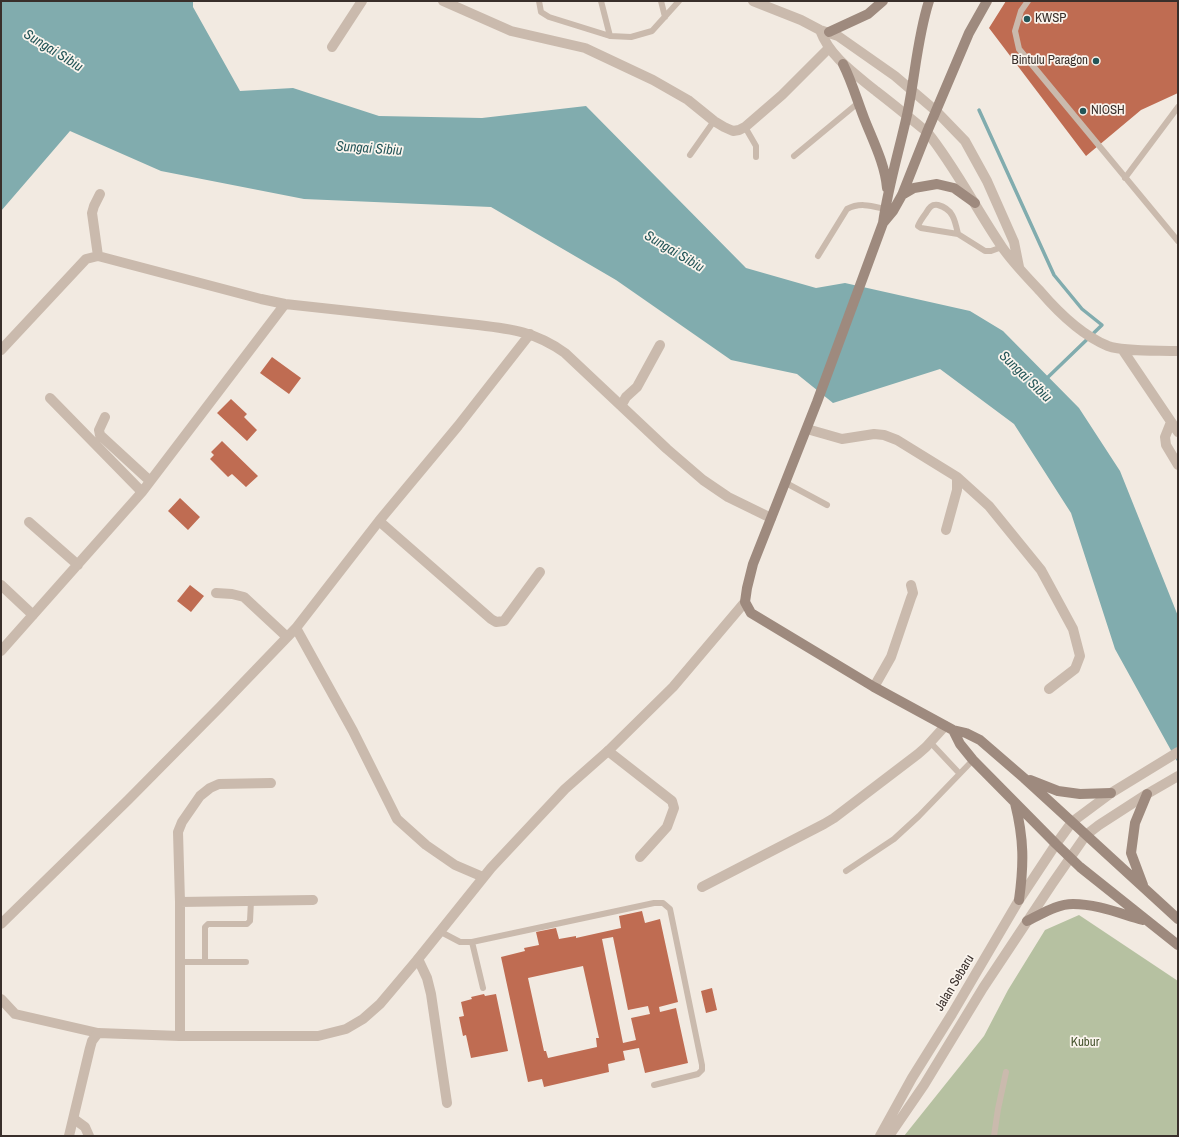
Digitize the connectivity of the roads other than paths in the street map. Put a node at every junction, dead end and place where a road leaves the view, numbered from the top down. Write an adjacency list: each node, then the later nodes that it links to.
1 (362, 1): 15 (street)
2 (443, 1): 23 (street)
3 (538, 1): 14 (lane)
4 (601, 1): 14 (lane)
5 (661, 1): 12 (lane)
6 (679, 1): 12 (lane)
7 (753, 1): 13 (street)
8 (883, 1): 13 (main road)
9 (930, 1): 18 (main road)
10 (987, 1): 21 (main road)
11 (1028, 1): 29 (lane)
12 (665, 17): 14 (lane)
13 (824, 31): 16 (street); 18 (street)
14 (610, 36)
15 (332, 47)
16 (829, 48): 17 (street); 24 (street)
17 (843, 64): 19 (main road); 22 (street)
18 (912, 90): 21 (street); 22 (main road)
19 (858, 103): 27 (lane); 32 (main road)
20 (1178, 107): 29 (lane)
21 (936, 111): 25 (main road); 41 (street)
22 (907, 115): 25 (street); 32 (main road)
23 (714, 121): 24 (street); 26 (lane)
24 (745, 127): 28 (lane)
25 (927, 132): 31 (main road); 33 (street)
26 (690, 155)
27 (794, 156)
28 (756, 157)
29 (1124, 178): 37 (lane)
30 (100, 194): 39 (street)
31 (902, 195): 33 (main road); 35 (main road)
32 (888, 196): 34 (main road)
33 (975, 203): 38 (street)
34 (885, 209): 35 (main road); 40 (lane)
35 (883, 223): 54 (main road)
36 (958, 234): 36 (lane); 38 (lane)
37 (1178, 241)
38 (1002, 247): 41 (street)
39 (98, 256): 42 (street); 47 (street)
40 (818, 256)
41 (1019, 267): 46 (street)
42 (285, 304): 43 (street); 58 (street)
43 (530, 334): 51 (street); 63 (street)
44 (1178, 343): 48 (street)
45 (660, 345): 51 (street)
46 (1122, 349): 48 (street); 53 (street)
47 (1, 350)
48 (1162, 350): 49 (street)
49 (1178, 351)
50 (50, 398): 60 (street)
51 (621, 406): 62 (street)
52 (105, 417): 58 (street)
53 (1171, 422): 55 (street); 56 (street)
54 (806, 429): 57 (street); 59 (main road)
55 (1178, 432)
56 (1177, 460)
57 (956, 477): 65 (street); 77 (street)
58 (150, 481): 60 (street)
59 (786, 483): 61 (lane); 62 (main road)
60 (142, 492): 66 (street)
61 (827, 505)
62 (771, 518): 71 (main road)
63 (378, 521): 67 (street); 73 (street)
64 (29, 522): 66 (street)
65 (946, 530)
66 (78, 564): 72 (street)
67 (540, 572)
68 (1, 585): 72 (street)
69 (911, 585): 76 (street)
70 (216, 593): 74 (street)
71 (745, 602): 76 (main road); 80 (street)
72 (33, 615): 75 (street)
73 (296, 628): 74 (street); 96 (street)
74 (287, 637): 106 (street)
75 (1, 651)
76 (874, 687): 78 (main road)
77 (1049, 689)
78 (949, 728): 79 (street); 82 (main road); 85 (main road)
79 (930, 742): 83 (lane); 97 (street)
80 (608, 751): 93 (street); 96 (street)
81 (1178, 752): 87 (street, Jalan Sebaru)
82 (973, 760): 83 (lane); 89 (main road)
83 (959, 773): 95 (lane)
84 (1178, 776): 88 (street, Jalan Sebaru)
85 (1024, 778): 87 (main road); 90 (main road)
86 (271, 783): 102 (street)
87 (1111, 793): 90 (street, Jalan Sebaru)
88 (1147, 794): 91 (street, Jalan Sebaru); 98 (main road)
89 (1015, 803): 92 (main road); 100 (main road)
90 (1072, 822): 91 (main road); 92 (street, Jalan Sebaru)
91 (1086, 835): 94 (street, Jalan Sebaru); 98 (main road)
92 (1056, 844): 94 (main road); 100 (street, Jalan Sebaru)
93 (640, 857)
94 (1070, 858): 104 (street, Jalan Sebaru); 105 (main road)
95 (846, 871)
96 (483, 877): 107 (street)
97 (702, 887)
98 (1144, 888): 103 (main road)
99 (313, 900): 101 (street)
100 (1019, 900): 126 (street, Jalan Sebaru)
101 (251, 901): 102 (street); 112 (lane)
102 (180, 902): 111 (street)
103 (1178, 919)
104 (1027, 921): 105 (main road); 127 (street, Jalan Sebaru)
105 (1148, 922): 109 (main road)
106 (1, 924)
107 (440, 932): 108 (lane); 110 (street)
108 (472, 942): 114 (lane); 121 (lane)
109 (1178, 945)
110 (418, 959): 119 (street); 122 (street)
111 (180, 962): 112 (lane); 119 (street)
112 (205, 962): 113 (lane)
113 (246, 962)
114 (483, 988)
115 (1, 999): 117 (street)
116 (1, 1013): 117 (street)
117 (15, 1014): 118 (street)
118 (98, 1033): 119 (street); 123 (street)
119 (180, 1036)
120 (1006, 1072): 128 (lane)
121 (654, 1085)
122 (447, 1103)
123 (74, 1119): 124 (street); 125 (street)
124 (69, 1136)
125 (88, 1136)
126 (880, 1136)
127 (889, 1136)
128 (994, 1136)

